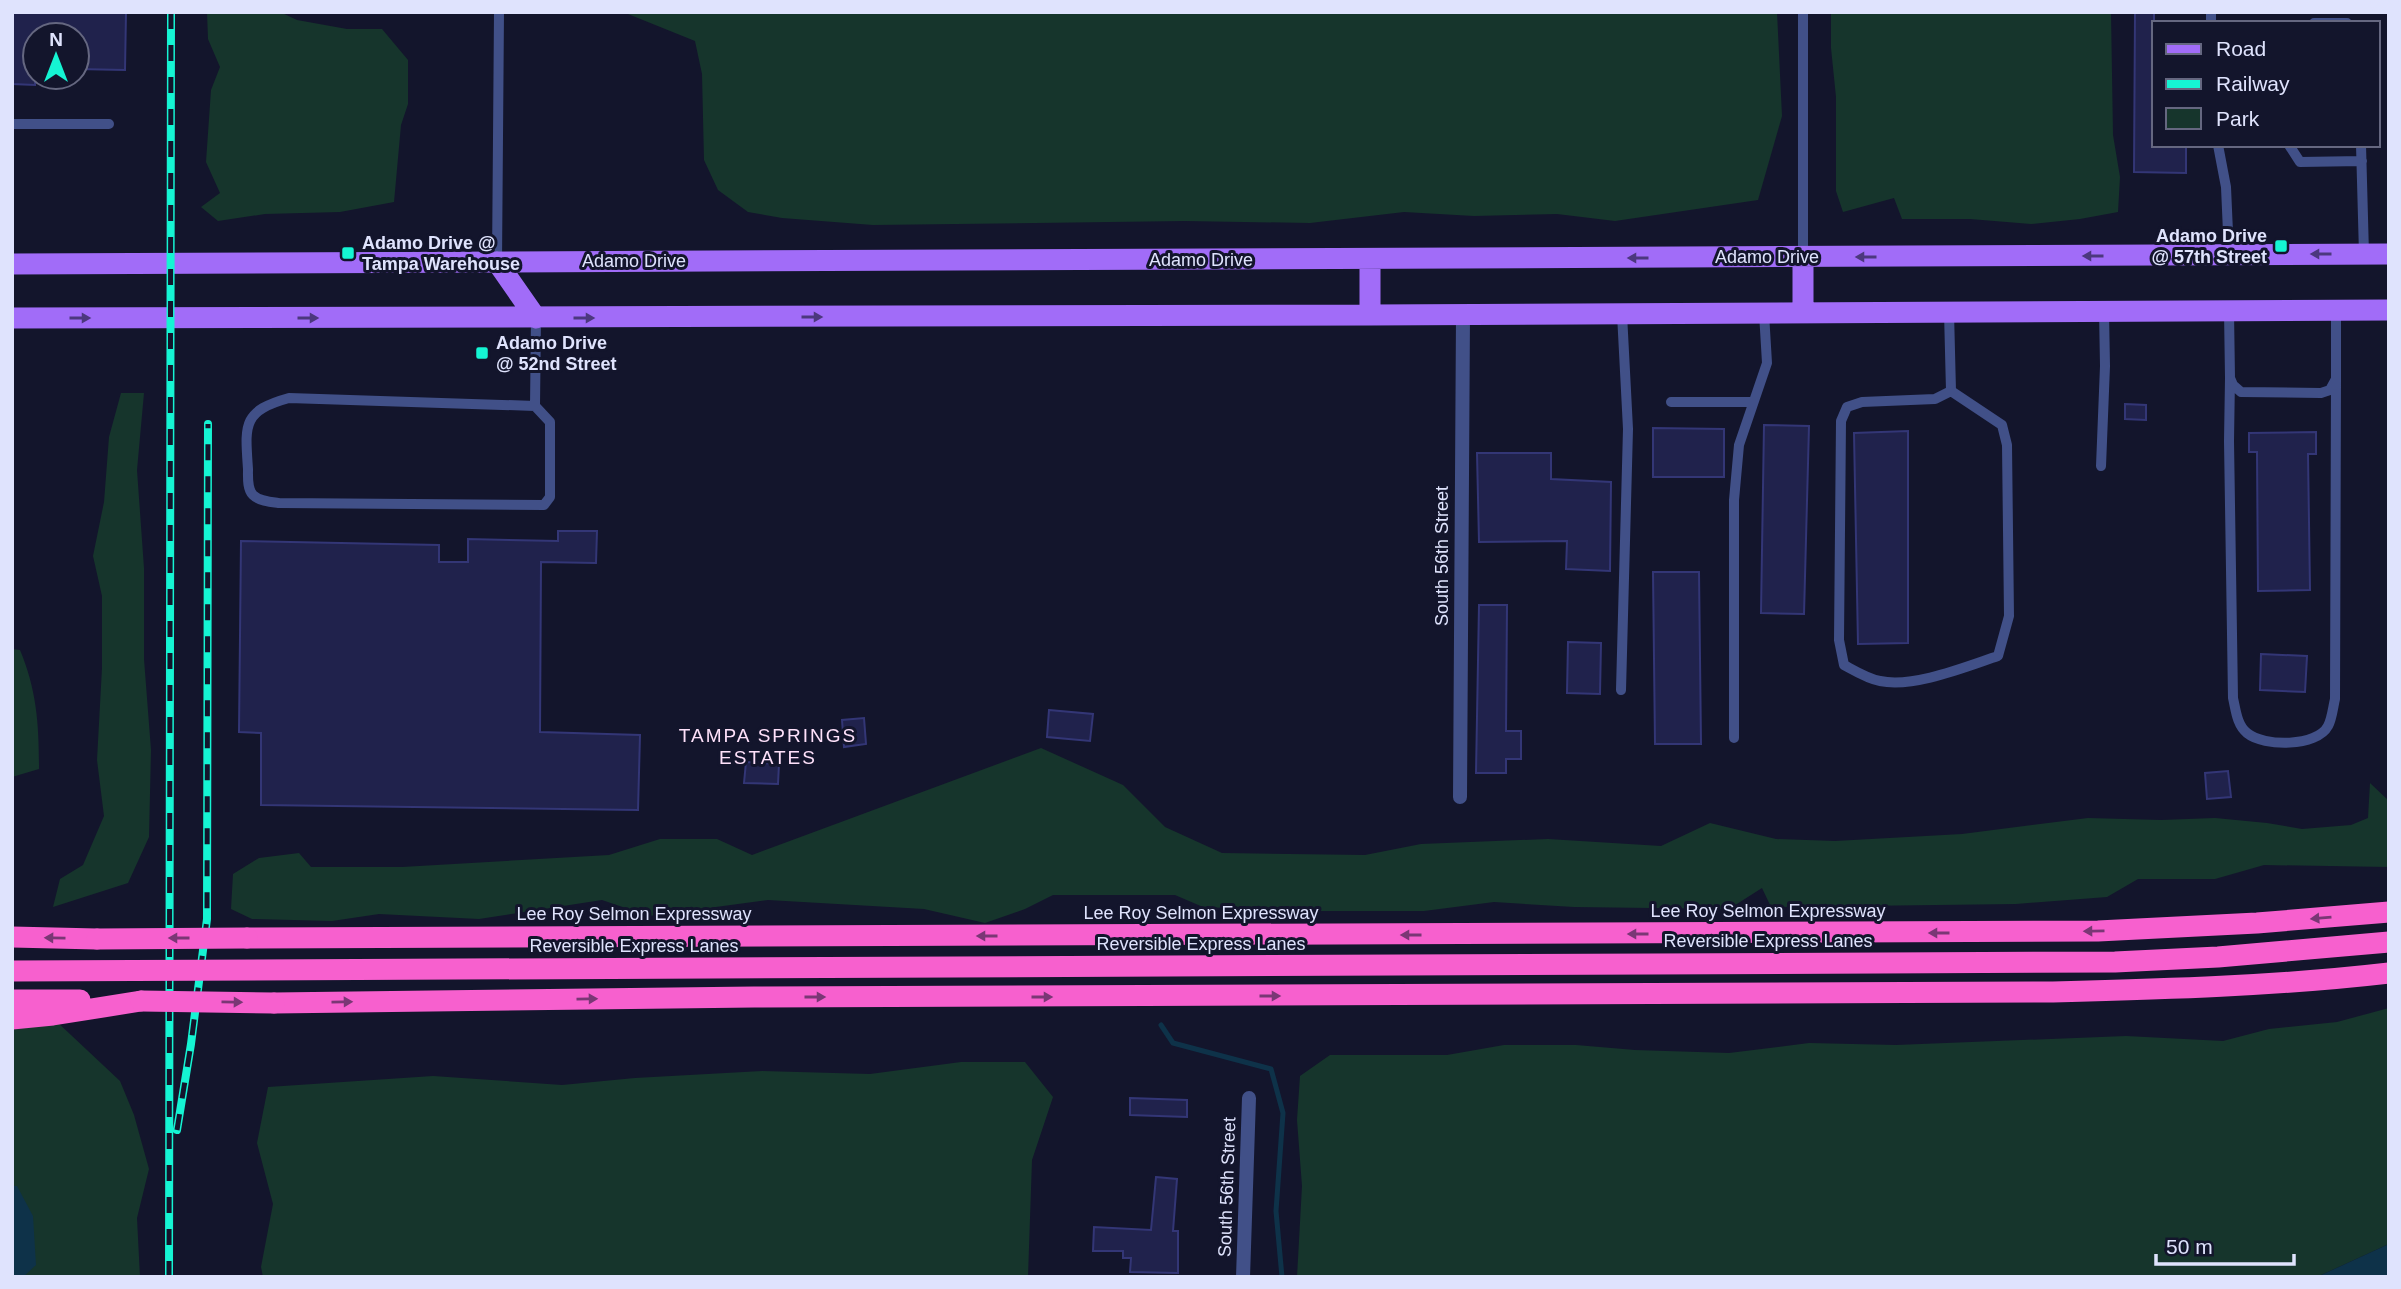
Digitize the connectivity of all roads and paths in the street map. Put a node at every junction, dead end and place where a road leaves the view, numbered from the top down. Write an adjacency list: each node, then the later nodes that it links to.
1 (499, 12): 14 (lane)
2 (1803, 12): 12 (lane)
3 (12, 124): 4 (lane)
4 (109, 124)
5 (2218, 147): 11 (lane)
6 (2290, 147): 8 (lane)
7 (2361, 147): 8 (lane)
8 (2362, 161): 9 (lane)
9 (2364, 254): 10 (main road, Adamo Drive); 11 (main road, Adamo Drive, one-way to 11)
10 (2389, 254)
11 (2229, 255): 12 (main road, Adamo Drive, one-way to 12)
12 (1803, 257): 13 (main road, Adamo Drive, one-way to 13); 20 (main road)
13 (1370, 259): 14 (main road, Adamo Drive); 25 (main road)
14 (497, 262): 15 (main road, Adamo Drive); 27 (main road)
15 (12, 264)
16 (2229, 310): 17 (main road); 19 (main road); 28 (lane)
17 (2336, 310): 18 (main road); 29 (lane)
18 (2389, 310)
19 (2104, 311): 21 (main road); 34 (lane)
20 (1803, 312): 21 (main road); 22 (main road)
21 (1949, 312): 30 (lane)
22 (1765, 313): 24 (main road); 32 (lane)
23 (1464, 314): 24 (main road); 25 (main road); 37 (street, South 56th Street)
24 (1622, 314): 35 (lane)
25 (1370, 315): 27 (main road, one-way to 25)
26 (12, 318): 27 (main road, one-way to 27)
27 (536, 318): 33 (lane)
28 (2231, 378): 29 (lane); 29 (lane)
29 (2336, 379)
30 (1951, 391): 30 (lane)
31 (1671, 402): 32 (lane)
32 (1753, 402): 36 (lane)
33 (535, 406): 33 (lane)
34 (2101, 466)
35 (1620, 690)
36 (1734, 738)
37 (1460, 797)
38 (2389, 912): 39 (highway, Lee Roy Selmon Expressway, one-way to 39, bridge)
39 (12, 937)
40 (2389, 942): 41 (highway, Reversible Express Lanes, bridge)
41 (12, 971)
42 (2389, 973): 44 (highway, one-way to 42, bridge)
43 (12, 1000): 44 (highway)
44 (97, 1005): 45 (highway)
45 (12, 1019)
46 (1250, 1098): 47 (street, South 56th Street)
47 (1243, 1277)

